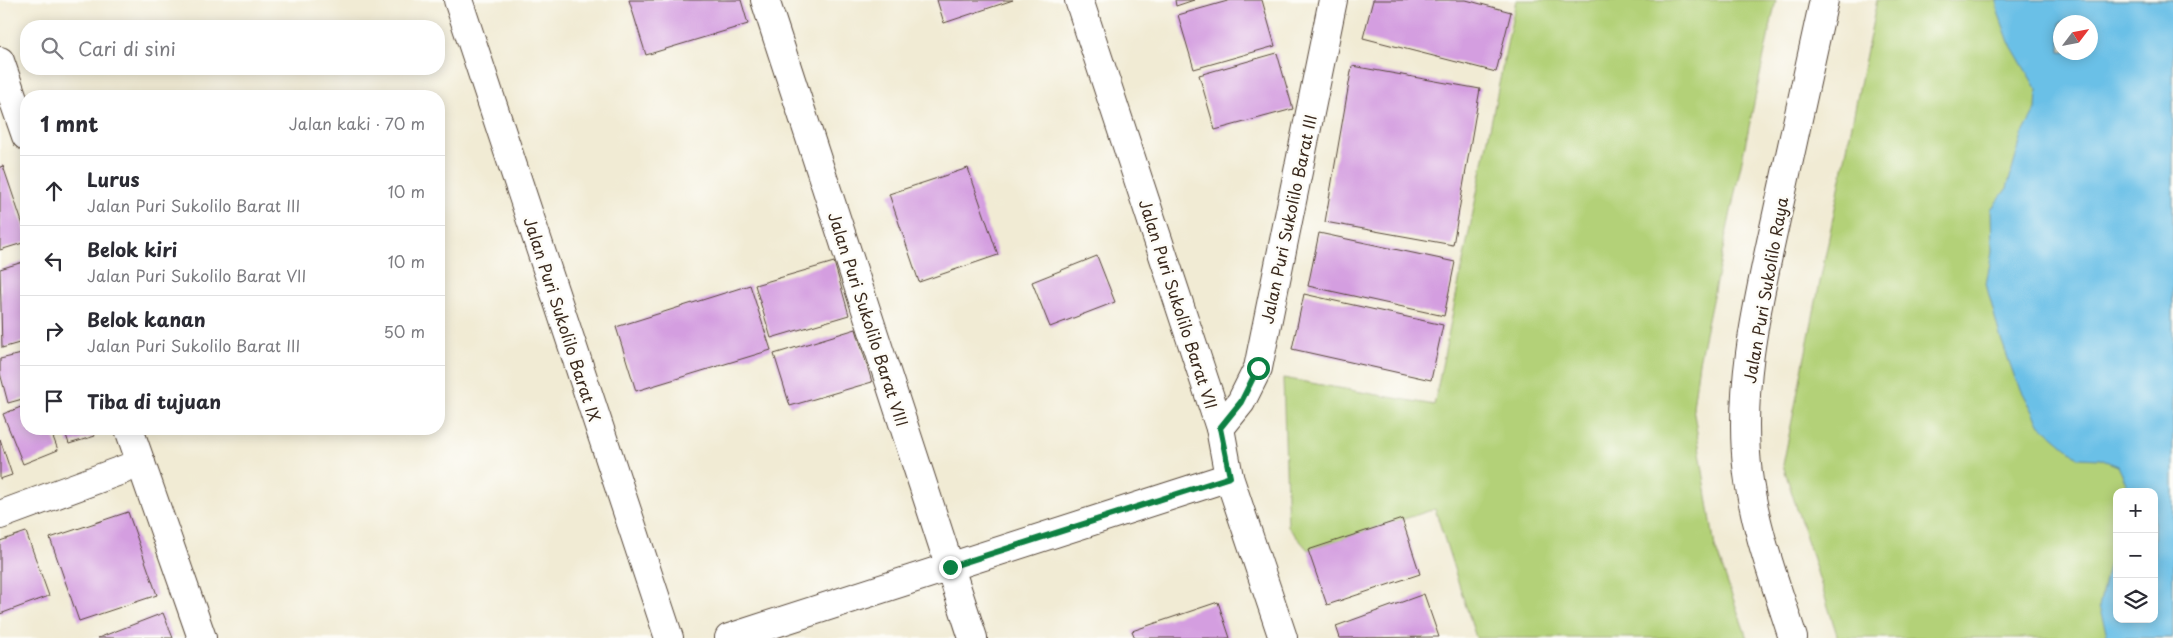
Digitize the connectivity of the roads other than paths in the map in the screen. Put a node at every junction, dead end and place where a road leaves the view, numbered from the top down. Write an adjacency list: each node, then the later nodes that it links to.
1 (458, 0): 15 (street, Jalan Puri Sukolilo Barat IX)
2 (766, 0): 13 (street, Jalan Puri Sukolilo Barat VIII)
3 (1079, 0): 8 (street, Jalan Puri Sukolilo Barat VII)
4 (1333, 0): 8 (street, Jalan Puri Sukolilo Barat III)
5 (1824, 0): 19 (street, Jalan Puri Sukolilo Raya)
6 (0, 61): 7 (street)
7 (20, 119)
8 (1220, 428): 11 (street, Jalan Puri Sukolilo Barat VII)
9 (131, 435): 10 (street)
10 (141, 463): 12 (street); 14 (street)
11 (1230, 477): 13 (street); 18 (street, Jalan Puri Sukolilo Barat VII)
12 (0, 515)
13 (950, 567): 16 (street); 17 (street, Jalan Puri Sukolilo Barat VIII)
14 (202, 638)
15 (669, 638)
16 (729, 638)
17 (973, 638)
18 (1283, 638)
19 (1793, 638)

